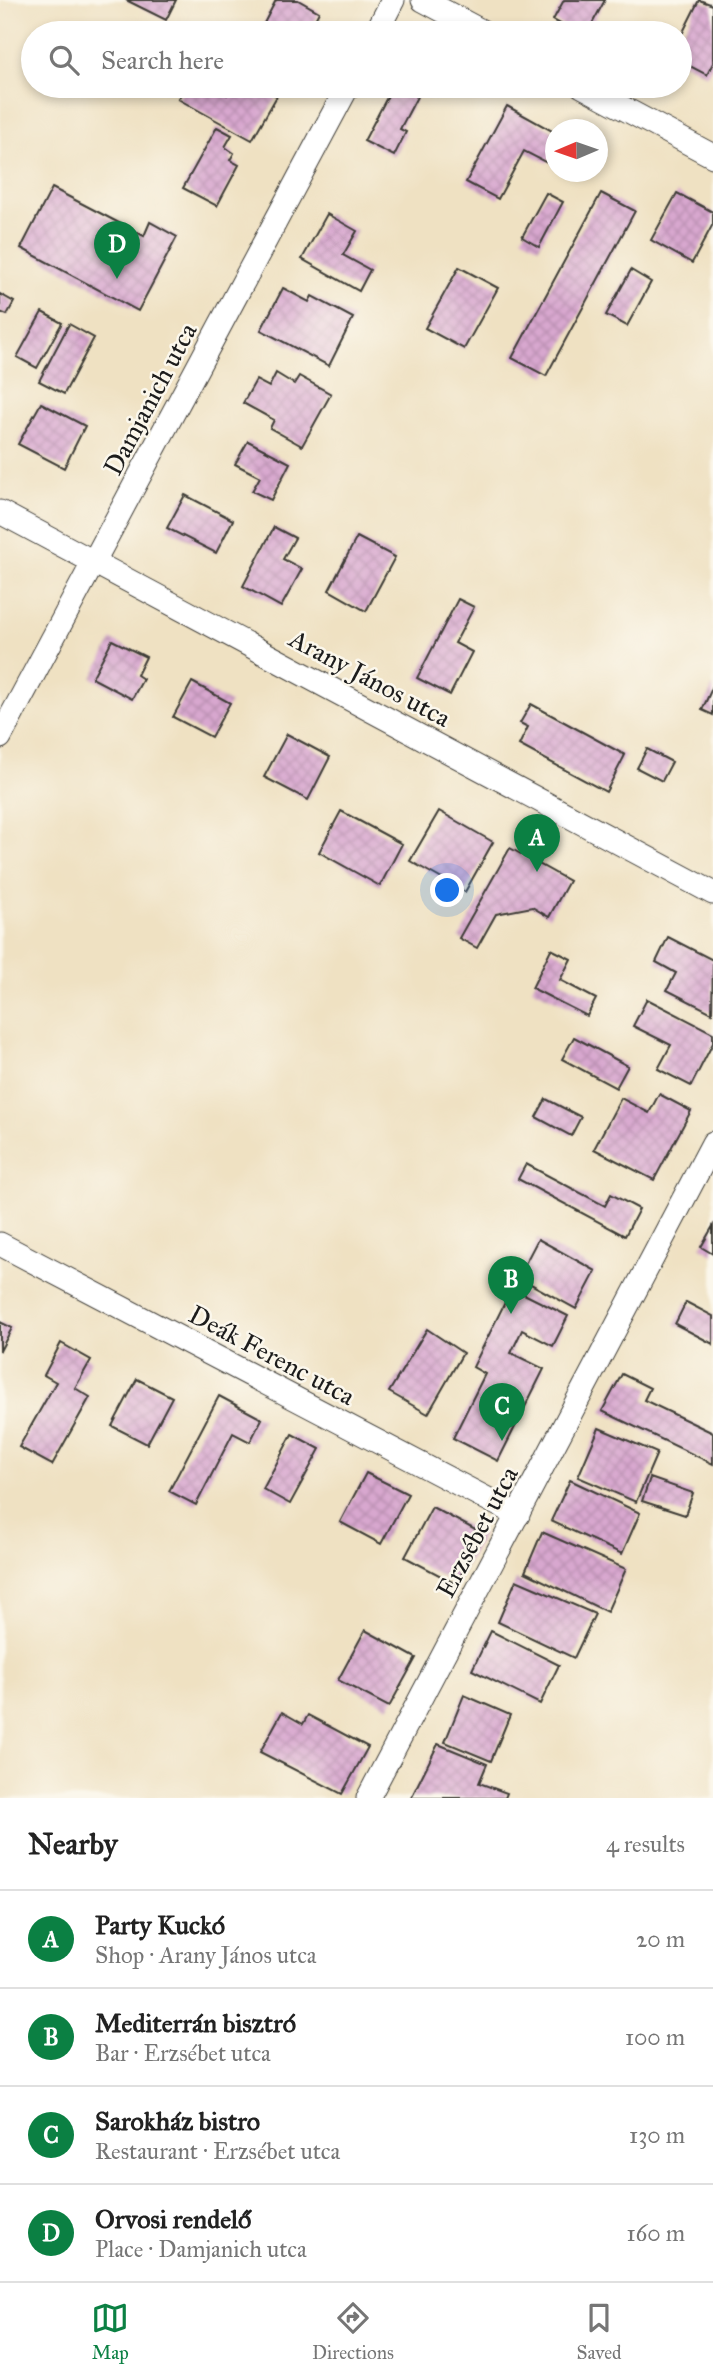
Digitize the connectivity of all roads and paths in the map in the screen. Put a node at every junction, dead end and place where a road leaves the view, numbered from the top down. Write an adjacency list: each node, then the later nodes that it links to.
1 (393, 0): 3 (street)
2 (422, 0): 4 (street)
3 (382, 21)
4 (462, 21)
5 (342, 98): 9 (street, Damjanich utca)
6 (604, 98): 7 (street)
7 (713, 156)
8 (0, 512): 9 (street, Arany János utca)
9 (95, 562): 10 (street, Damjanich utca); 11 (street, Arany János utca)
10 (0, 737)
11 (713, 893)
12 (713, 1143): 14 (street, Erzsébet utca)
13 (0, 1244): 14 (street, Deák Ferenc utca)
14 (518, 1516): 15 (street, Erzsébet utca)
15 (368, 1798)

